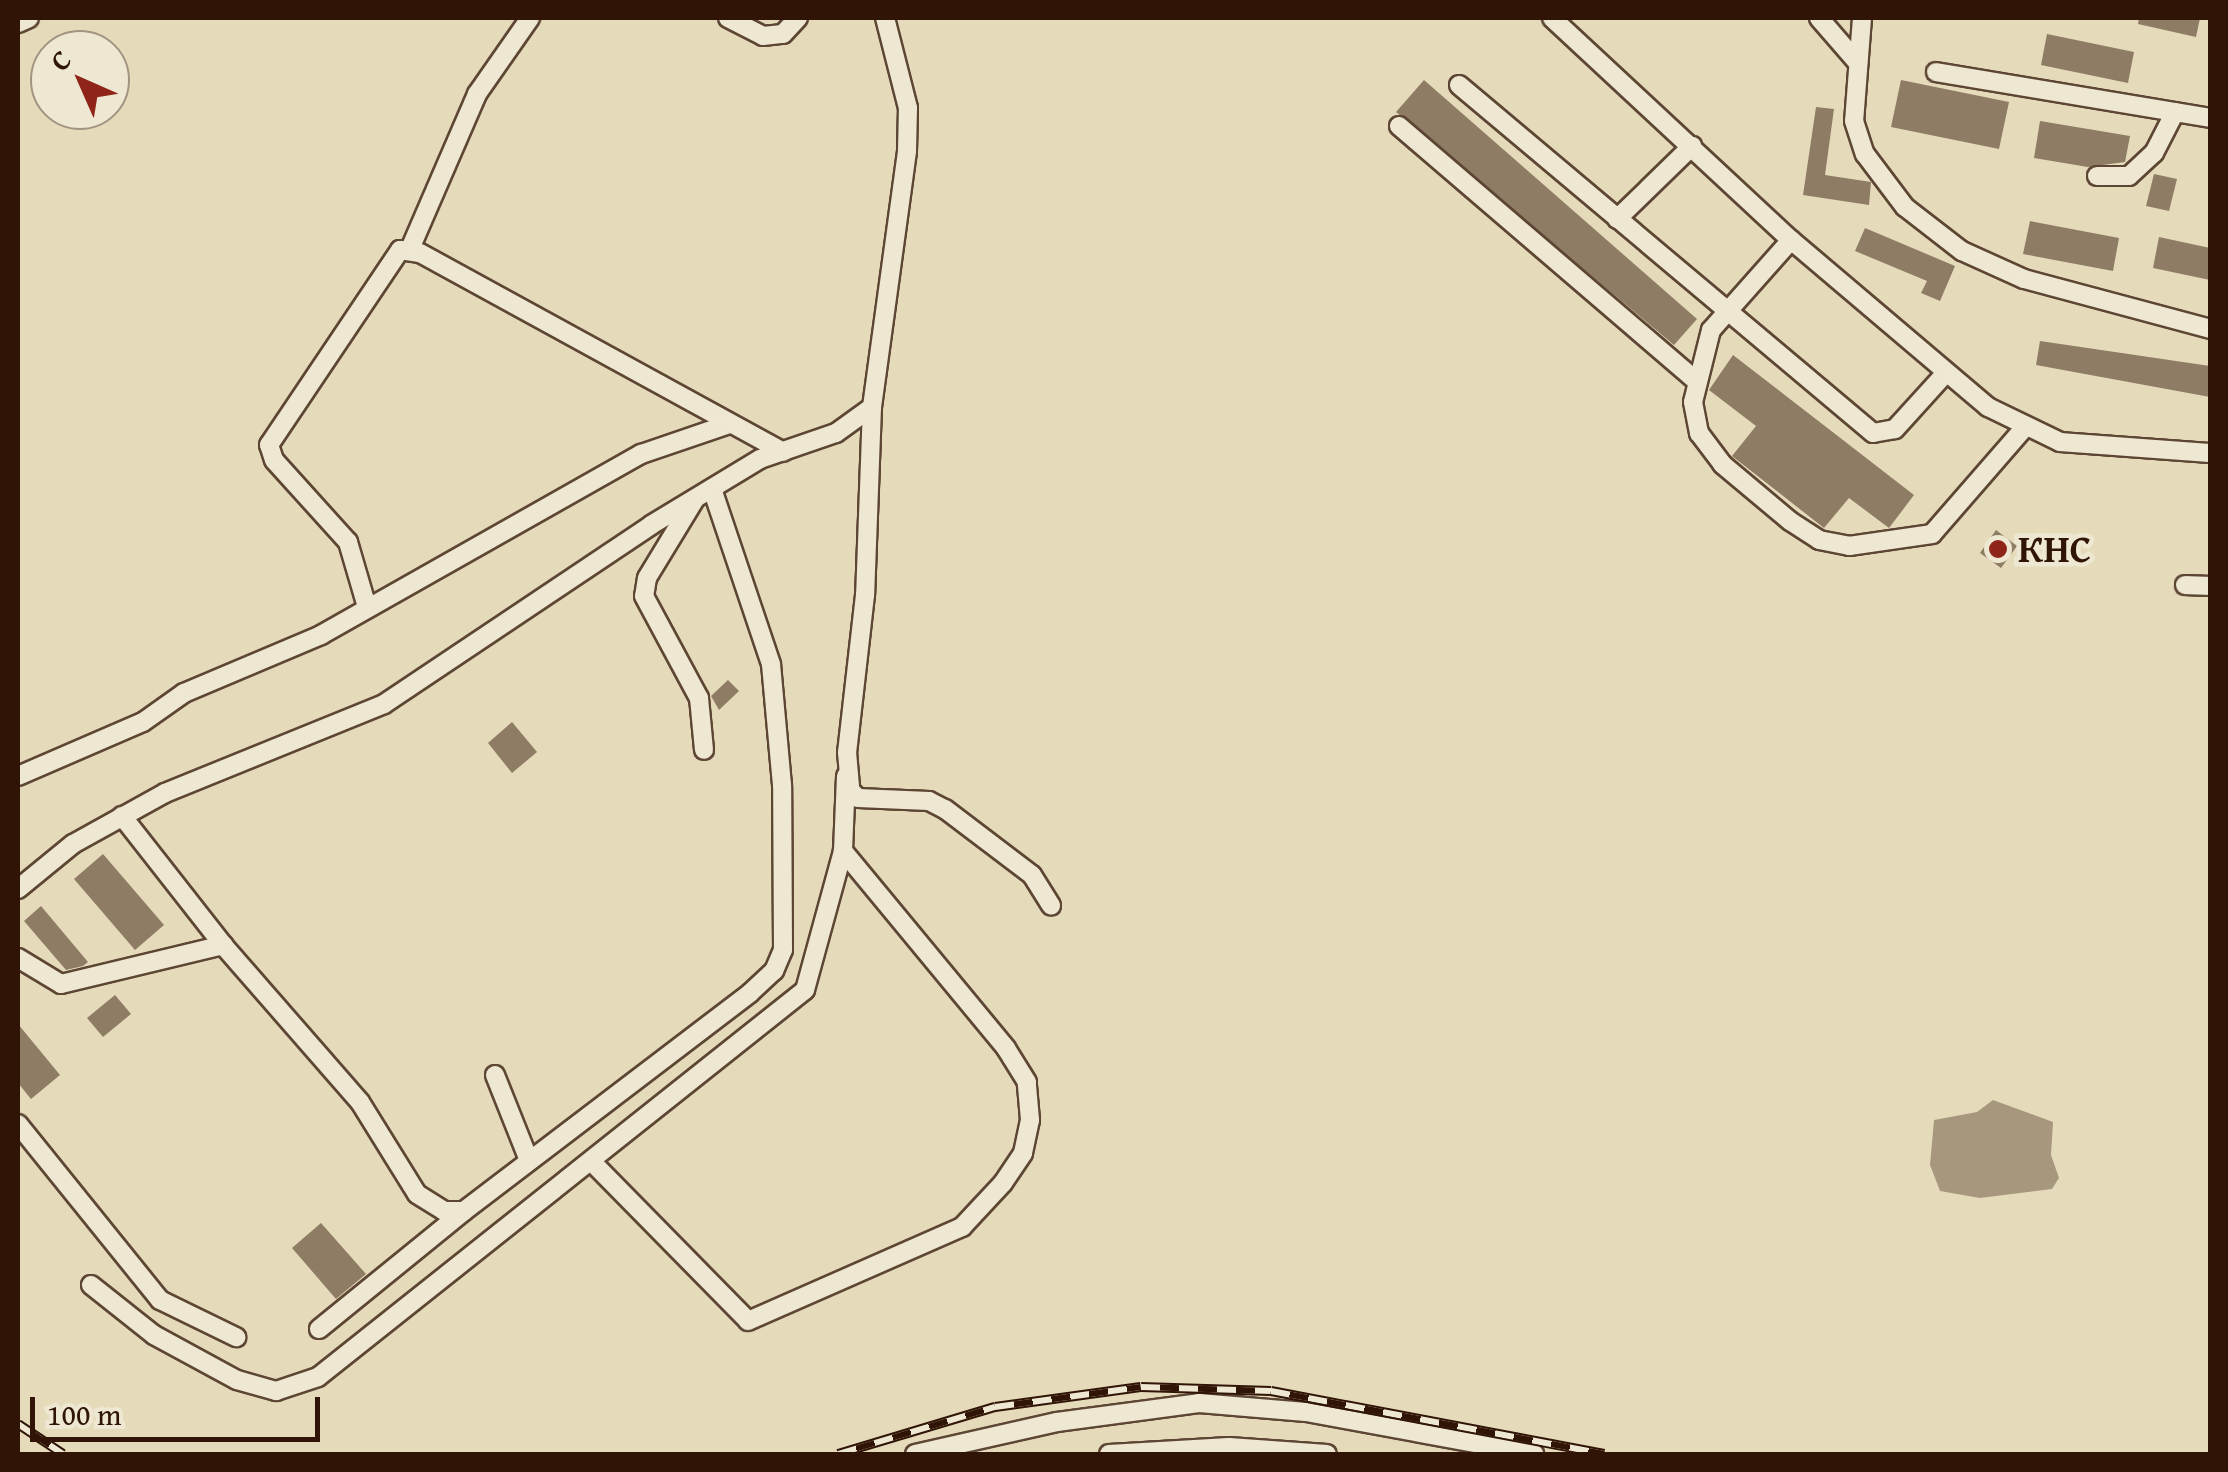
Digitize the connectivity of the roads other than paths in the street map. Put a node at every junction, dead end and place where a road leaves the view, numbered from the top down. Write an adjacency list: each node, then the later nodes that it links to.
1 (29, 18): 9 (street)
2 (530, 18): 20 (street)
3 (728, 18): 4 (street)
4 (798, 18)
5 (885, 18): 25 (street)
6 (1552, 18): 16 (street)
7 (1819, 18): 10 (street)
8 (1862, 18): 10 (street)
9 (18, 22)
10 (1858, 63): 22 (street)
11 (1936, 72): 13 (street)
12 (1459, 85): 18 (street)
13 (2175, 112): 14 (street); 17 (street)
14 (2210, 118)
15 (1399, 126): 24 (street)
16 (1692, 146): 18 (street); 19 (street)
17 (2097, 176)
18 (1617, 220): 21 (street)
19 (1791, 240): 21 (street); 23 (street)
20 (410, 249): 26 (street); 33 (street)
21 (1724, 310): 23 (street); 24 (street)
22 (2210, 329)
23 (1944, 374): 27 (street)
24 (1695, 380): 27 (street)
25 (872, 407): 28 (street); 36 (street)
26 (729, 424): 28 (street); 33 (street)
27 (2024, 428): 29 (street)
28 (784, 452): 30 (street)
29 (2210, 453)
30 (704, 494): 34 (street); 37 (street); 45 (street)
31 (2184, 584): 32 (street)
32 (2210, 586)
33 (368, 607): 35 (street)
34 (704, 750)
35 (18, 776)
36 (846, 776): 38 (street); 40 (street)
37 (122, 816): 39 (street); 41 (street)
38 (844, 851): 46 (street); 46 (street)
39 (19, 887)
40 (1051, 906)
41 (224, 945): 42 (street); 47 (street)
42 (18, 958)
43 (495, 1076): 45 (street)
44 (18, 1124): 50 (street)
45 (528, 1158): 47 (street)
46 (594, 1163): 48 (street)
47 (464, 1211): 49 (street)
48 (91, 1285)
49 (319, 1330)
50 (236, 1337)
51 (915, 1454): 54 (street)
52 (1110, 1454): 53 (street)
53 (1327, 1454)
54 (1534, 1454)

